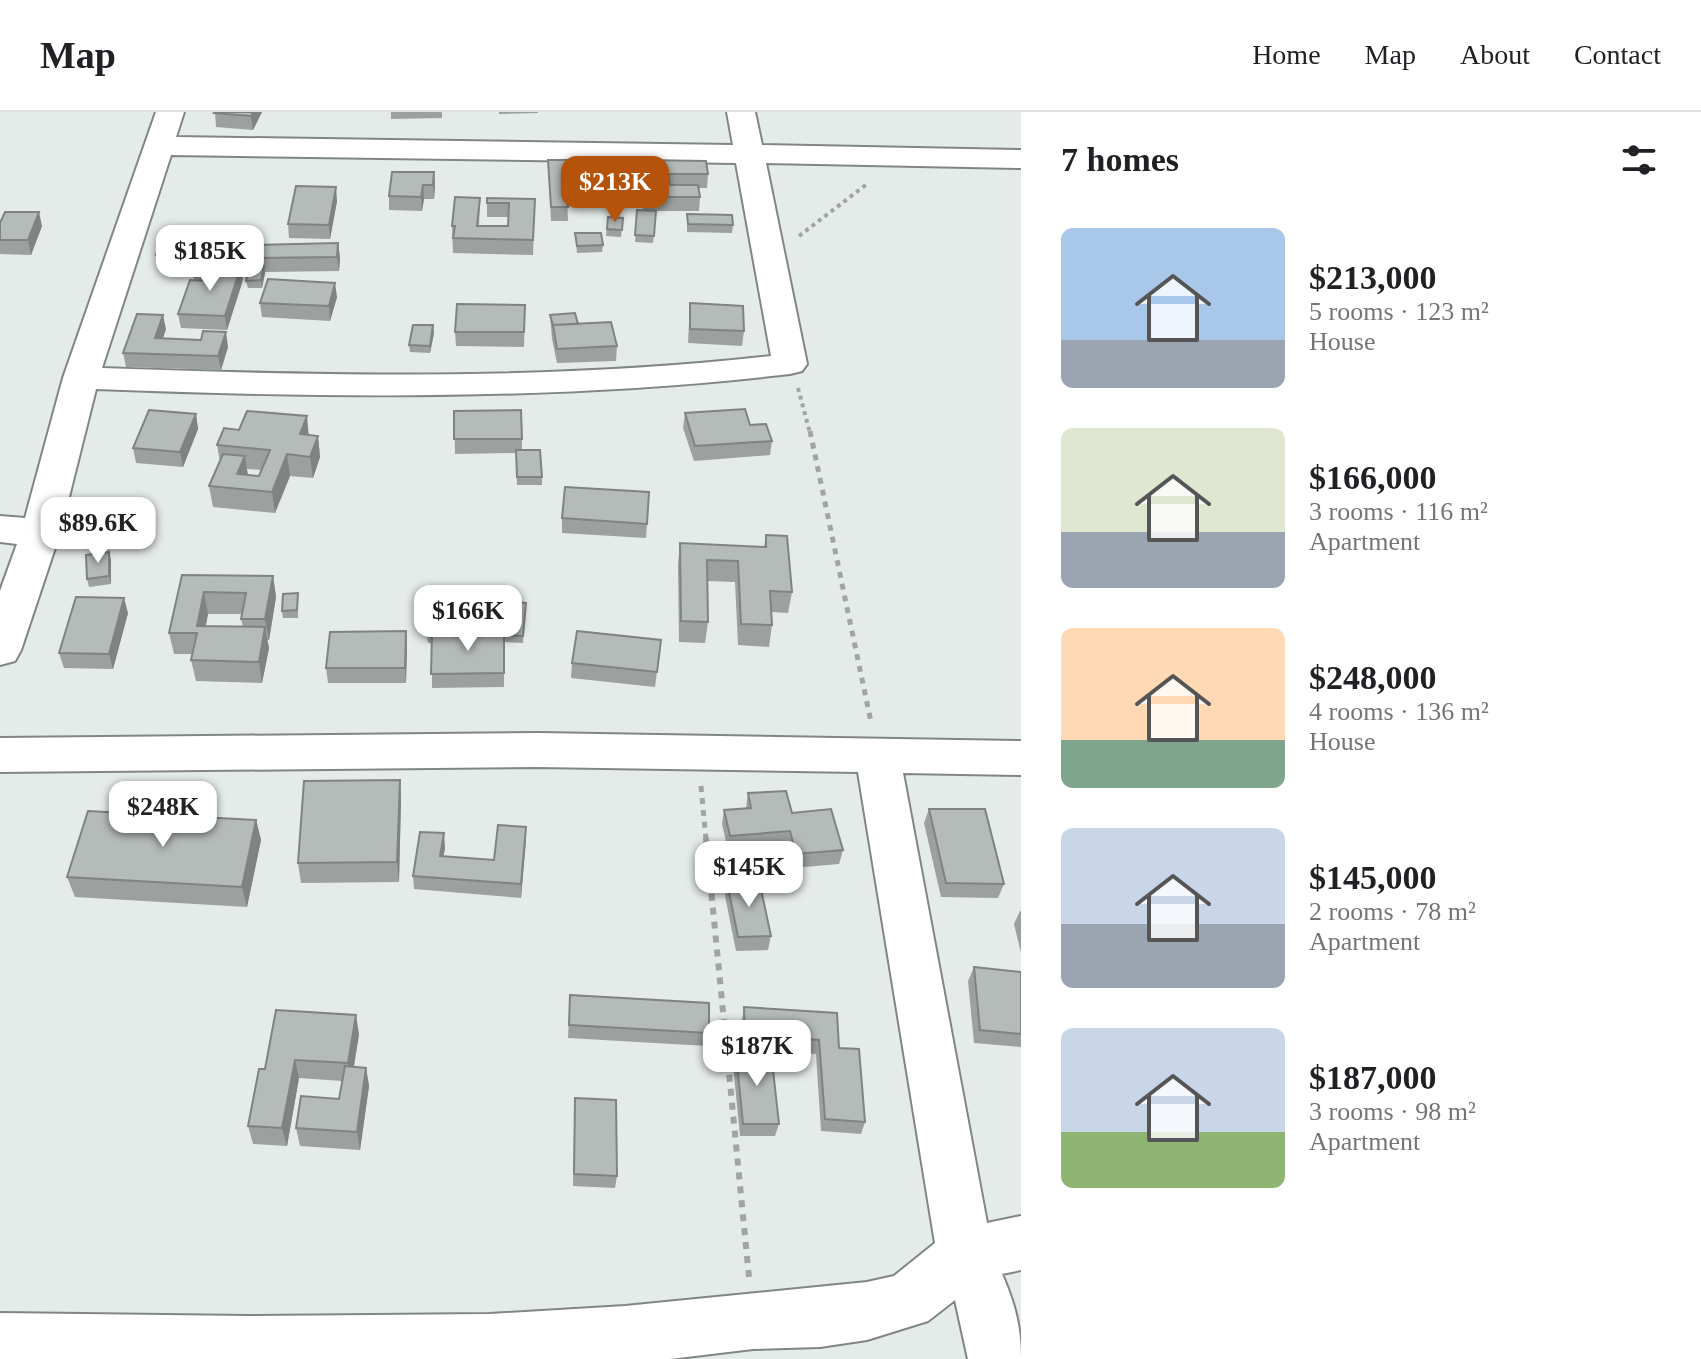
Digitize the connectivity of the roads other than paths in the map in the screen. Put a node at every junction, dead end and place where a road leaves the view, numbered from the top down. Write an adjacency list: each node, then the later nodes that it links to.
1 (170, 112): 3 (street)
2 (741, 112): 4 (street)
3 (160, 146): 4 (street); 6 (street)
4 (747, 154): 5 (street); 6 (street)
5 (1021, 159)
6 (81, 378): 8 (street)
7 (0, 529): 8 (street)
8 (40, 533): 9 (street)
9 (0, 650)
10 (0, 755): 11 (street)
11 (878, 757): 12 (street); 14 (street)
12 (1021, 758)
13 (1021, 1243): 14 (street)
14 (965, 1255): 15 (street); 16 (street)
15 (0, 1342)
16 (998, 1359)

